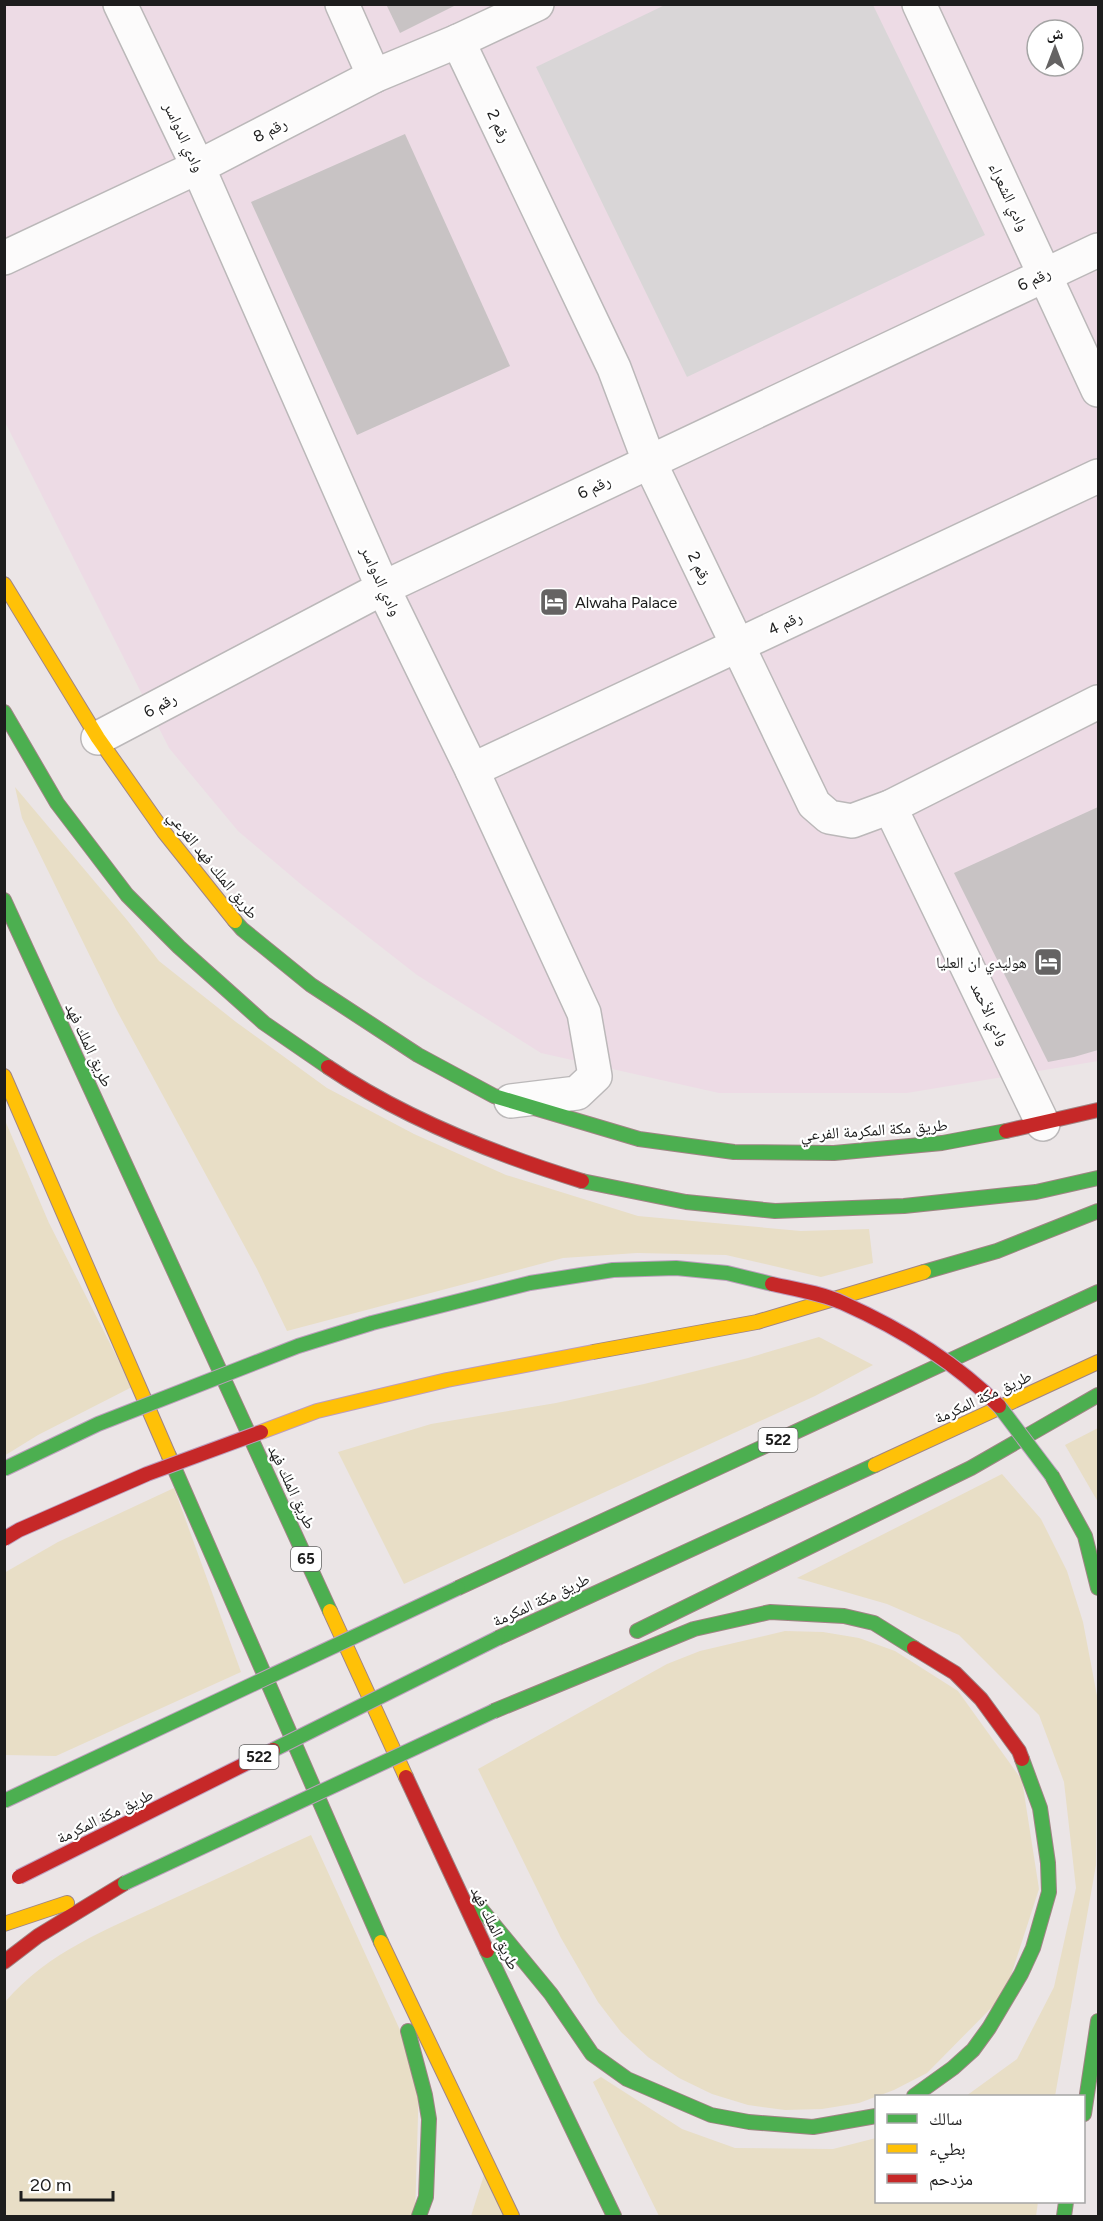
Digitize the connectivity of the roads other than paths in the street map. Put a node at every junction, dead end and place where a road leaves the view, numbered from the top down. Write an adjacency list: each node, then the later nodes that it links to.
1 (120, 4): 7 (street, وادي الدواسر)
2 (342, 4): 6 (street)
3 (537, 4): 5 (street, رقم 8)
4 (919, 4): 10 (street, وادي الشعراء)
5 (458, 41): 6 (street, رقم 8); 12 (street, رقم 2)
6 (374, 76): 7 (street, رقم 8)
7 (198, 166): 9 (street, رقم 8); 15 (street, وادي الدواسر)
8 (1098, 250): 10 (street, رقم 6)
9 (4, 258)
10 (1046, 274): 11 (street, وادي الشعراء); 12 (street, رقم 6)
11 (1098, 390)
12 (649, 461): 15 (street, رقم 6); 16 (street, رقم 2)
13 (1098, 476): 16 (street, رقم 4)
14 (4, 584): 19 (main road, طريق الملك فهد الفرعي)
15 (384, 588): 19 (street, رقم 6); 20 (street, وادي الدواسر)
16 (737, 645): 20 (street, رقم 4); 21 (street, رقم 2)
17 (1098, 702): 21 (street, رقم 2)
18 (4, 712): 27 (main road)
19 (98, 738): 24 (main road, طريق الملك فهد الفرعي)
20 (472, 770): 24 (street, وادي الدواسر)
21 (890, 807): 26 (street, وادي الأحمد)
22 (4, 900): 39 (main road, طريق الملك فهد / 65)
23 (4, 1076): 42 (main road)
24 (511, 1101): 26 (main road, طريق مكة المكرمة الفرعي)
25 (1098, 1110): 26 (main road, طريق مكة المكرمة الفرعي)
26 (1043, 1124)
27 (1098, 1178)
28 (1098, 1211): 33 (main road, bridge)
29 (1098, 1292): 38 (main road, 522, bridge)
30 (1098, 1362): 41 (main road, طريق مكة المكرمة / 522, bridge)
31 (1098, 1395): 35 (main road)
32 (4, 1469): 34 (main road, bridge)
33 (4, 1539)
34 (1098, 1588)
35 (626, 1636)
36 (585, 1659): 37 (main road)
37 (494, 1711): 40 (main road, bridge); 46 (main road)
38 (4, 1801)
39 (448, 1869): 48 (main road); 51 (main road, طريق الملك فهد / 65)
40 (125, 1883): 43 (main road); 44 (main road)
41 (4, 1884)
42 (364, 1908): 49 (main road); 50 (main road)
43 (4, 1924)
44 (4, 1962)
45 (1098, 2021): 47 (main road)
46 (917, 2095)
47 (1085, 2102)
48 (875, 2116)
49 (419, 2217)
50 (512, 2217)
51 (614, 2217)

